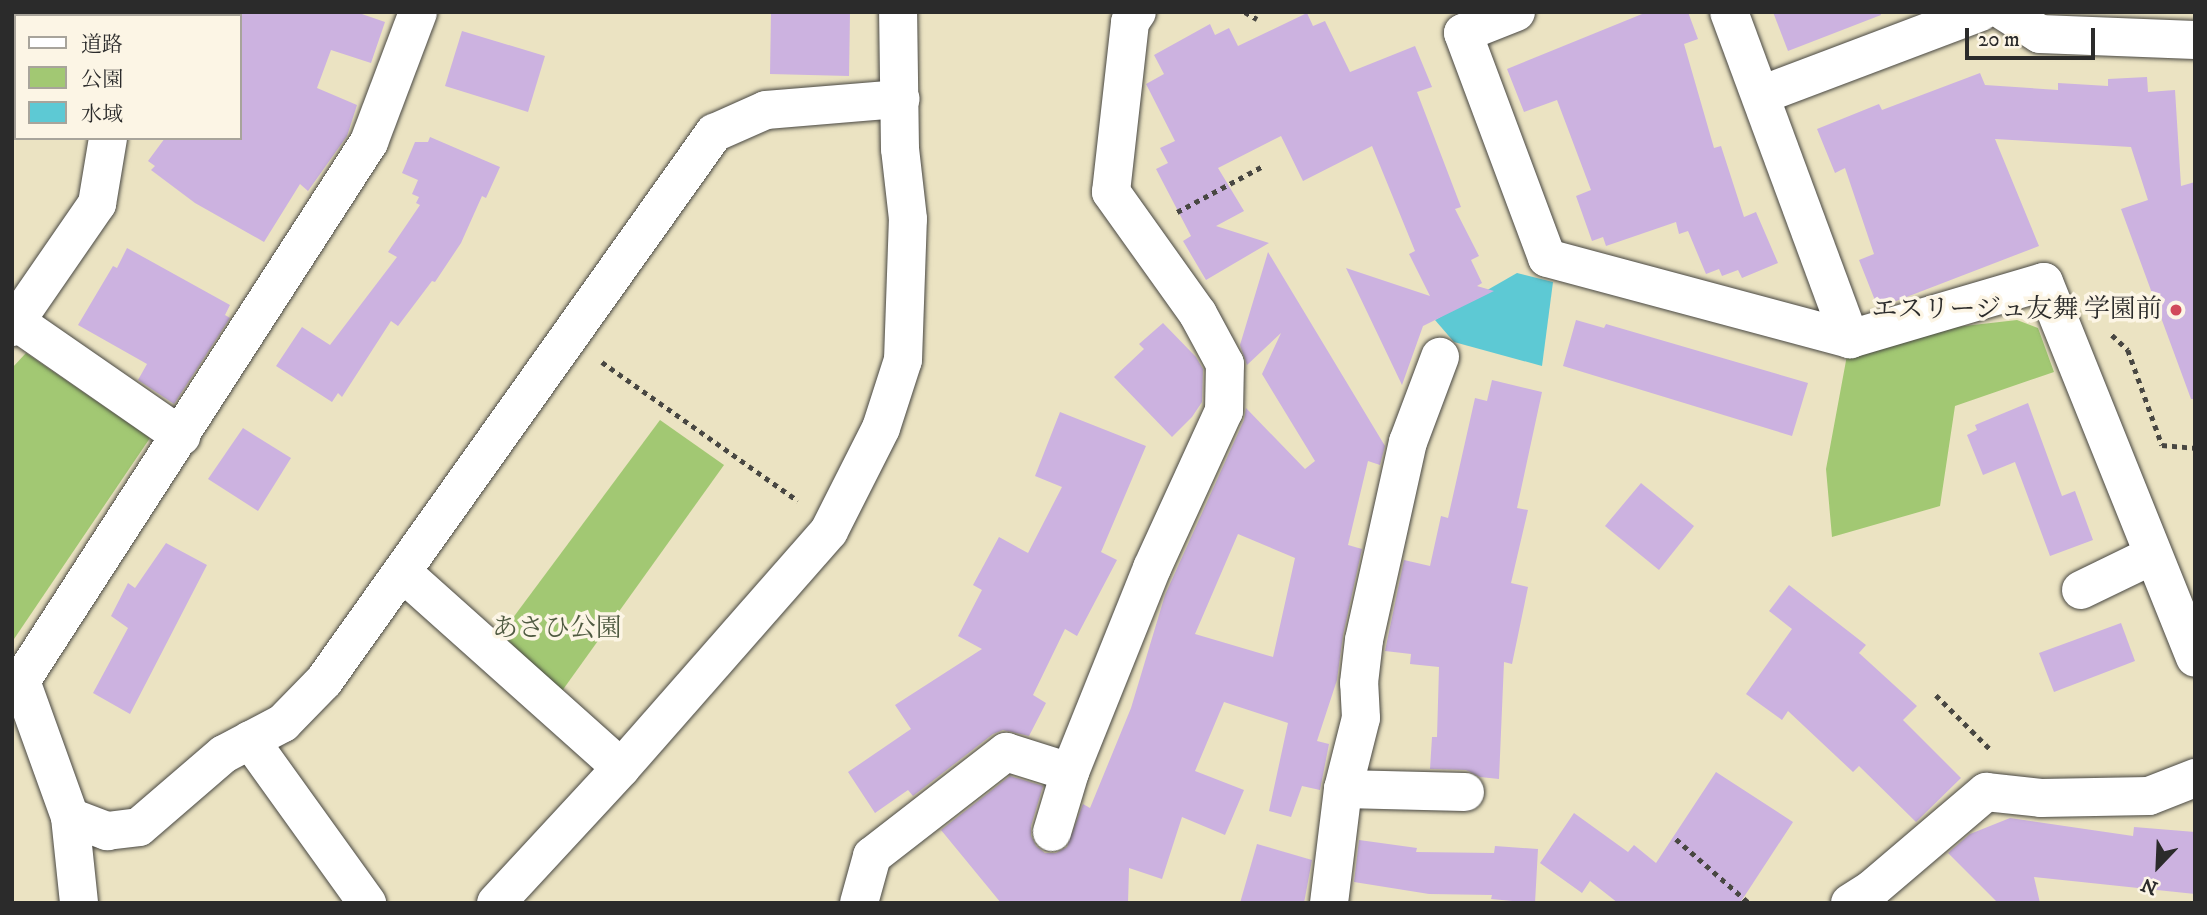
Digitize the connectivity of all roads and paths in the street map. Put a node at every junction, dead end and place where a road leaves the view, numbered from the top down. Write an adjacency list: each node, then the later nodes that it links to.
1 (418, 12): 21 (street)
2 (898, 12): 12 (street)
3 (1137, 12): 15 (street)
4 (1245, 12): 9 (path)
5 (1516, 12): 18 (street)
6 (1729, 12): 11 (street)
7 (1981, 12): 11 (street)
8 (2005, 12): 10 (street)
9 (1256, 19)
10 (2195, 40)
11 (1761, 95): 18 (street)
12 (901, 99): 17 (street); 23 (street)
13 (108, 140): 16 (street)
14 (1263, 166): 15 (path)
15 (1140, 232): 32 (street)
16 (14, 323): 21 (street)
17 (568, 338): 23 (path); 25 (street)
18 (1850, 339): 19 (street)
19 (2067, 339): 22 (path); 24 (street)
20 (1440, 357): 34 (street)
21 (181, 436): 28 (street)
22 (2195, 449)
23 (832, 525): 31 (street)
24 (2153, 555): 26 (street); 27 (street)
25 (402, 572): 30 (street); 31 (street)
26 (2081, 590)
27 (2195, 659)
28 (17, 683): 37 (street)
29 (1936, 695): 36 (path)
30 (250, 740): 37 (street); 42 (street)
31 (621, 768): 43 (street)
32 (1070, 772): 38 (street); 44 (street)
33 (2195, 778): 36 (street)
34 (1343, 789): 35 (street); 45 (street)
35 (1465, 792)
36 (2040, 798): 40 (street)
37 (70, 817): 41 (street)
38 (1052, 832)
39 (1676, 839): 46 (path)
40 (1865, 898)
41 (79, 903)
42 (367, 903)
43 (496, 903)
44 (859, 903)
45 (1329, 903)
46 (1749, 903)

